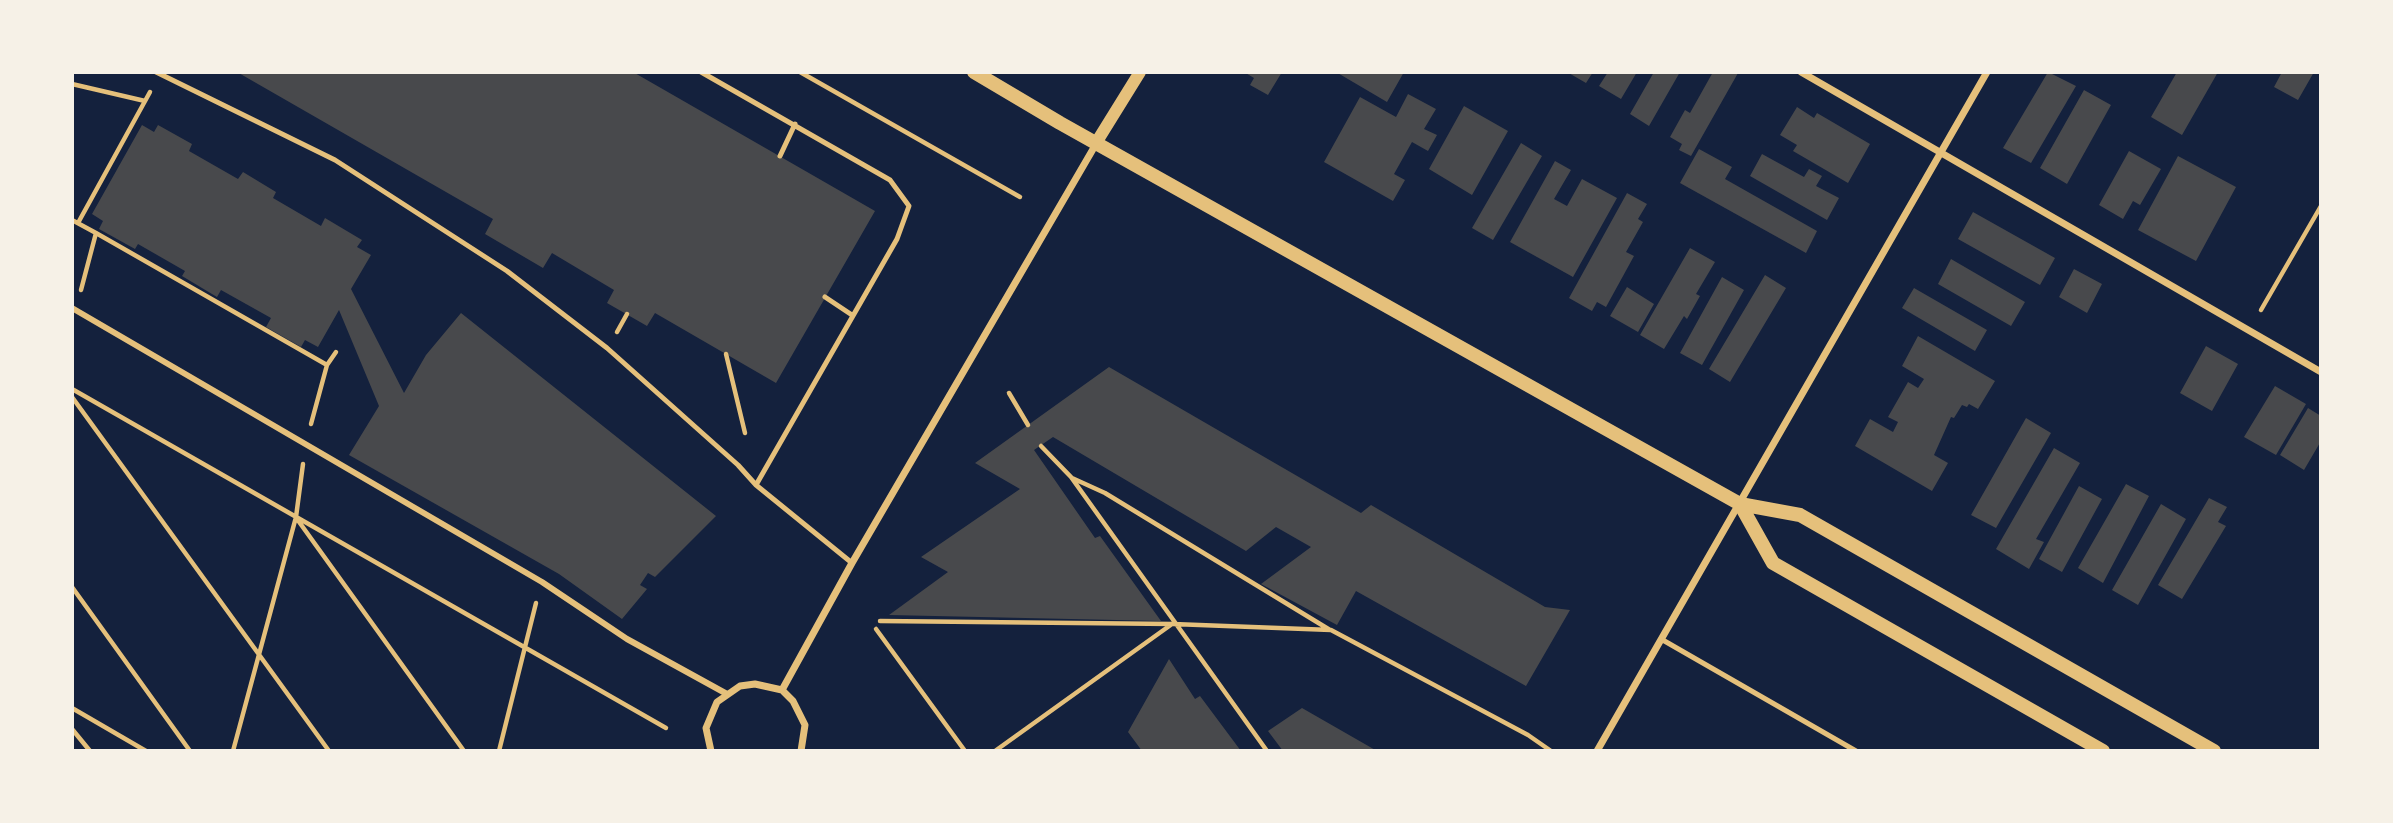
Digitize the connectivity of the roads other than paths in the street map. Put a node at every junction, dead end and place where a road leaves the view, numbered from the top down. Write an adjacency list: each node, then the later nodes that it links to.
1 (701, 72): 7 (lane)
2 (974, 72): 8 (main road)
3 (1140, 72): 8 (street)
4 (1801, 72): 9 (street)
5 (1987, 72): 9 (street)
6 (158, 73): 15 (lane)
7 (795, 124): 10 (lane); 13 (lane)
8 (1096, 143): 16 (main road); 17 (street)
9 (1941, 152): 14 (street); 16 (street)
10 (780, 156)
11 (825, 297): 13 (lane)
12 (74, 309): 20 (street)
13 (852, 315): 15 (lane)
14 (2321, 372)
15 (756, 485): 17 (lane)
16 (1740, 504): 18 (street); 25 (main road); 26 (main road)
17 (852, 563): 19 (street)
18 (1661, 639): 23 (street); 24 (lane)
19 (782, 690): 20 (street); 22 (street)
20 (727, 694): 21 (street)
21 (711, 751)
22 (801, 751)
23 (1597, 751)
24 (1856, 751)
25 (2103, 751)
26 (2214, 751)

